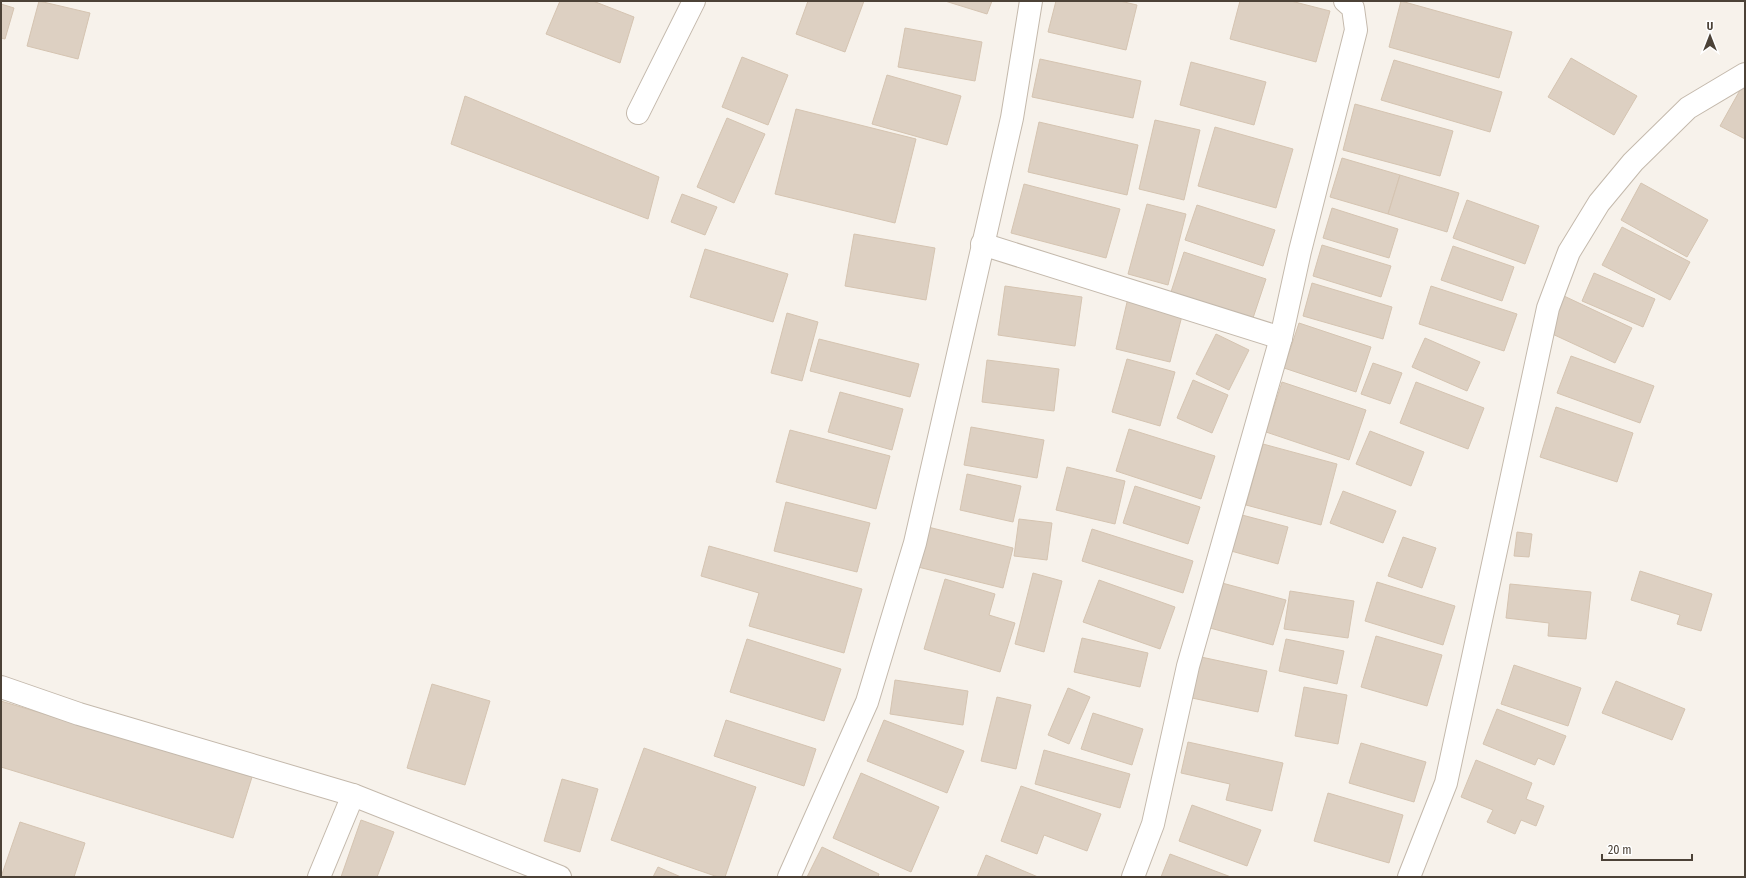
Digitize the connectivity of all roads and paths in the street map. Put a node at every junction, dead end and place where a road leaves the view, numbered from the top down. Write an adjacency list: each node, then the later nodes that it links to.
1 (694, 1): 5 (street)
2 (1030, 1): 6 (street)
3 (1345, 1): 7 (street)
4 (1745, 74): 14 (street)
5 (638, 113)
6 (982, 244): 7 (street); 12 (street)
7 (1281, 338): 13 (street)
8 (1, 687): 9 (street)
9 (353, 795): 10 (street); 11 (street)
10 (319, 877)
11 (560, 877)
12 (789, 877)
13 (1133, 877)
14 (1409, 877)

